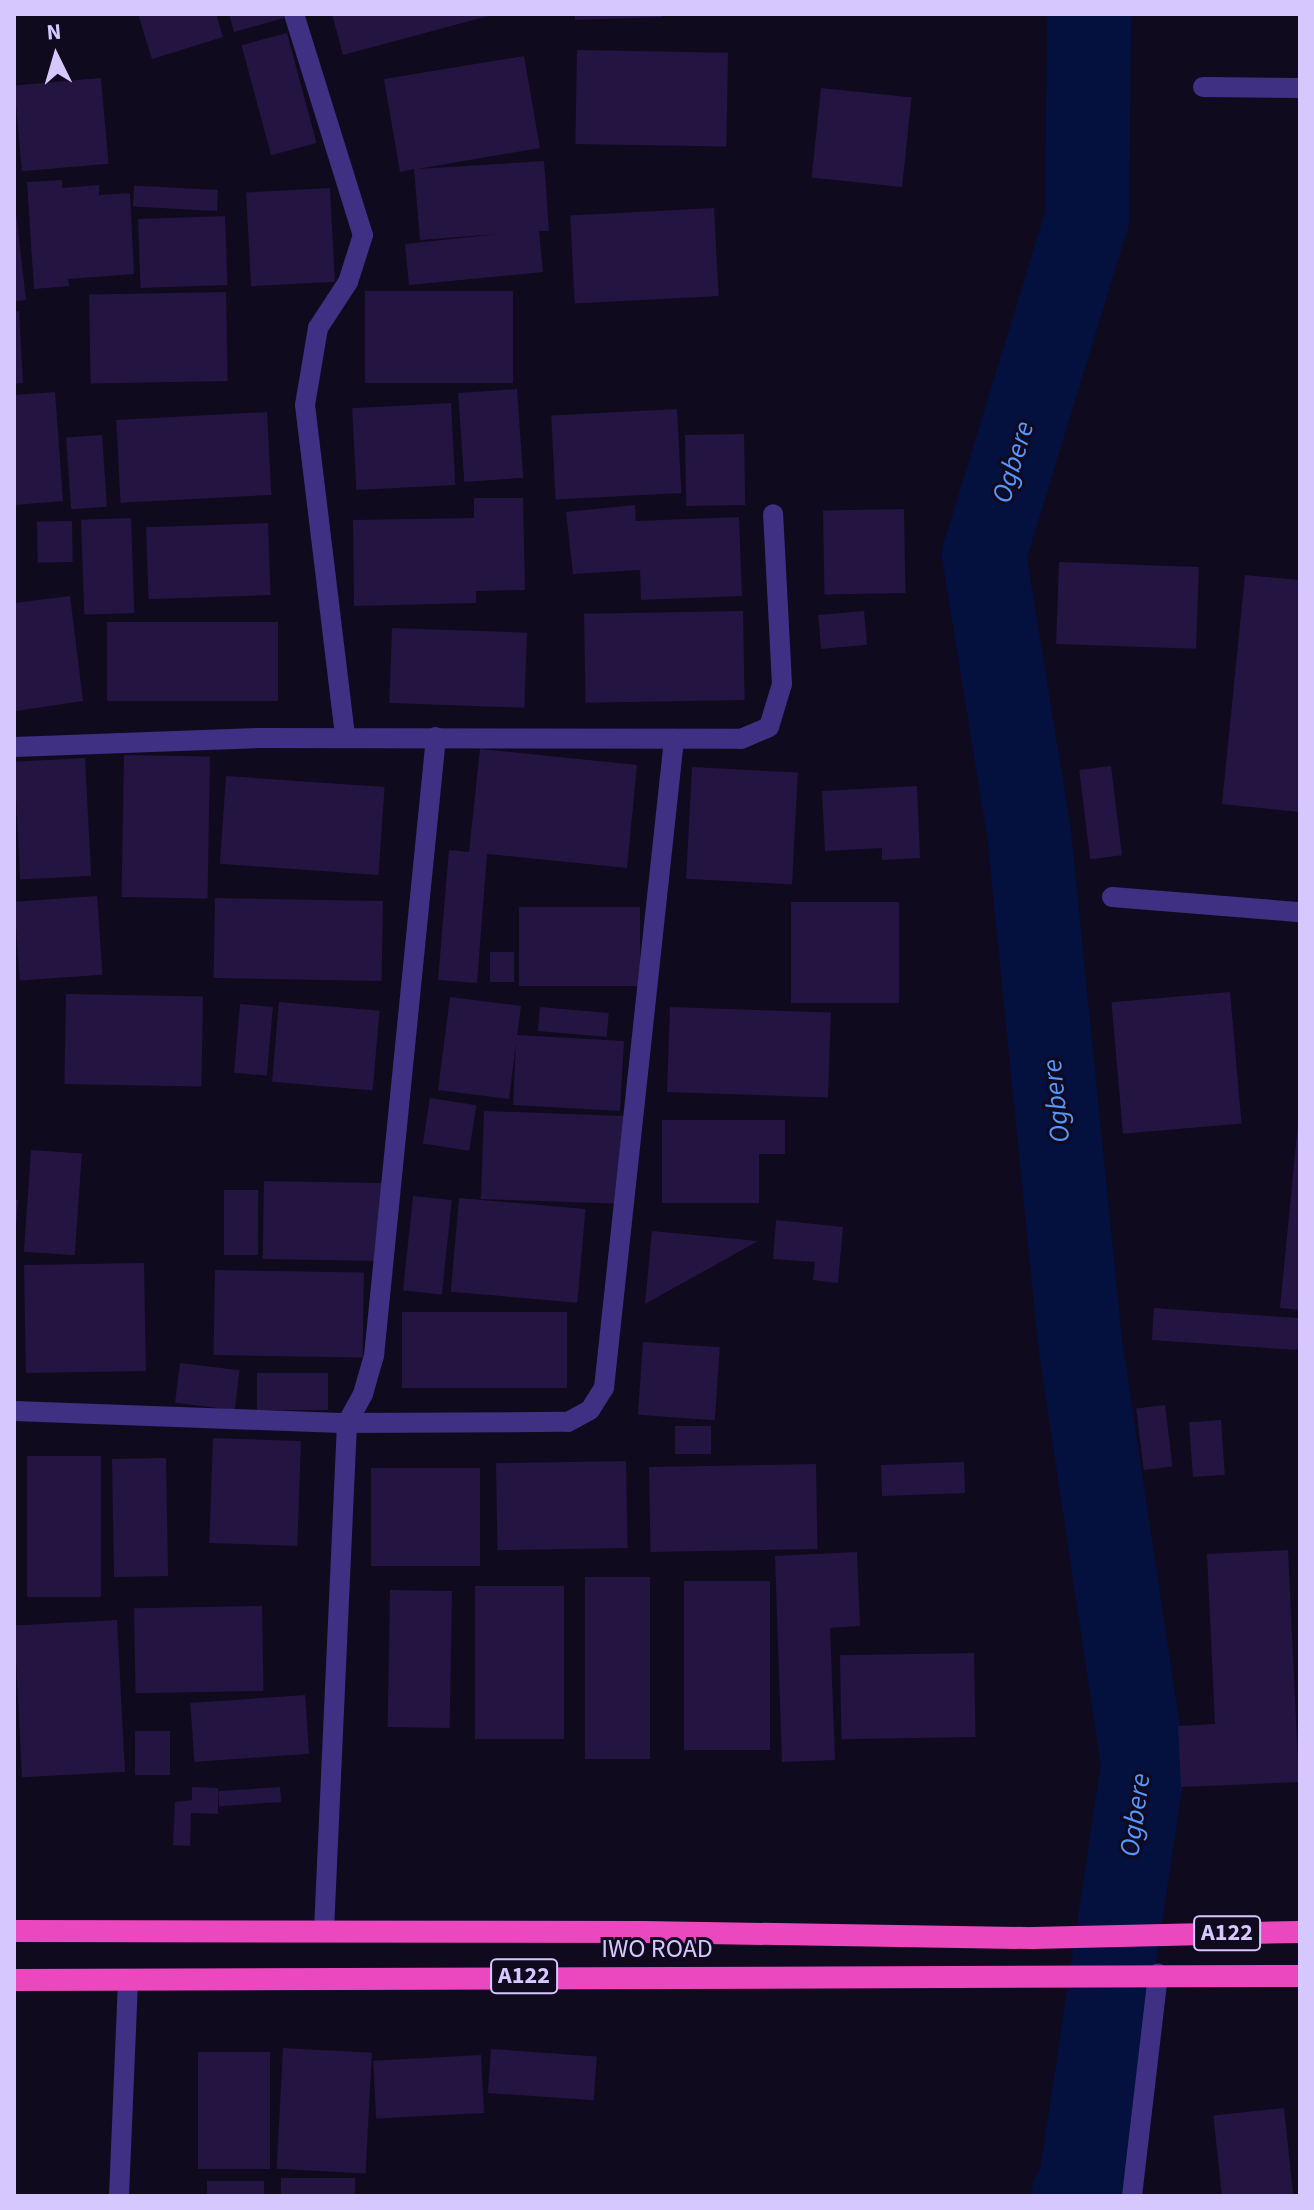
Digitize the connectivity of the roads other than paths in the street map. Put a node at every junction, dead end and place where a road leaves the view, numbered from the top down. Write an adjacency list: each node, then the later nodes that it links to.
1 (294, 14): 5 (street)
2 (1203, 87): 3 (street)
3 (1300, 88)
4 (773, 514): 7 (street)
5 (345, 737): 6 (street); 8 (street)
6 (436, 737): 7 (street); 12 (street)
7 (674, 739): 12 (street)
8 (14, 747)
9 (1112, 897): 10 (street)
10 (1300, 912)
11 (14, 1411): 12 (street)
12 (347, 1423): 13 (street)
13 (324, 1930): 14 (highway, IWO ROAD / A122); 15 (highway, IWO ROAD / A122)
14 (14, 1931)
15 (1300, 1932)
16 (1158, 1974): 17 (highway, IWO ROAD / A122); 18 (highway, IWO ROAD / A122); 21 (street)
17 (1300, 1976)
18 (128, 1979): 19 (highway, IWO ROAD / A122); 20 (street)
19 (14, 1980)
20 (119, 2196)
21 (1132, 2196)

